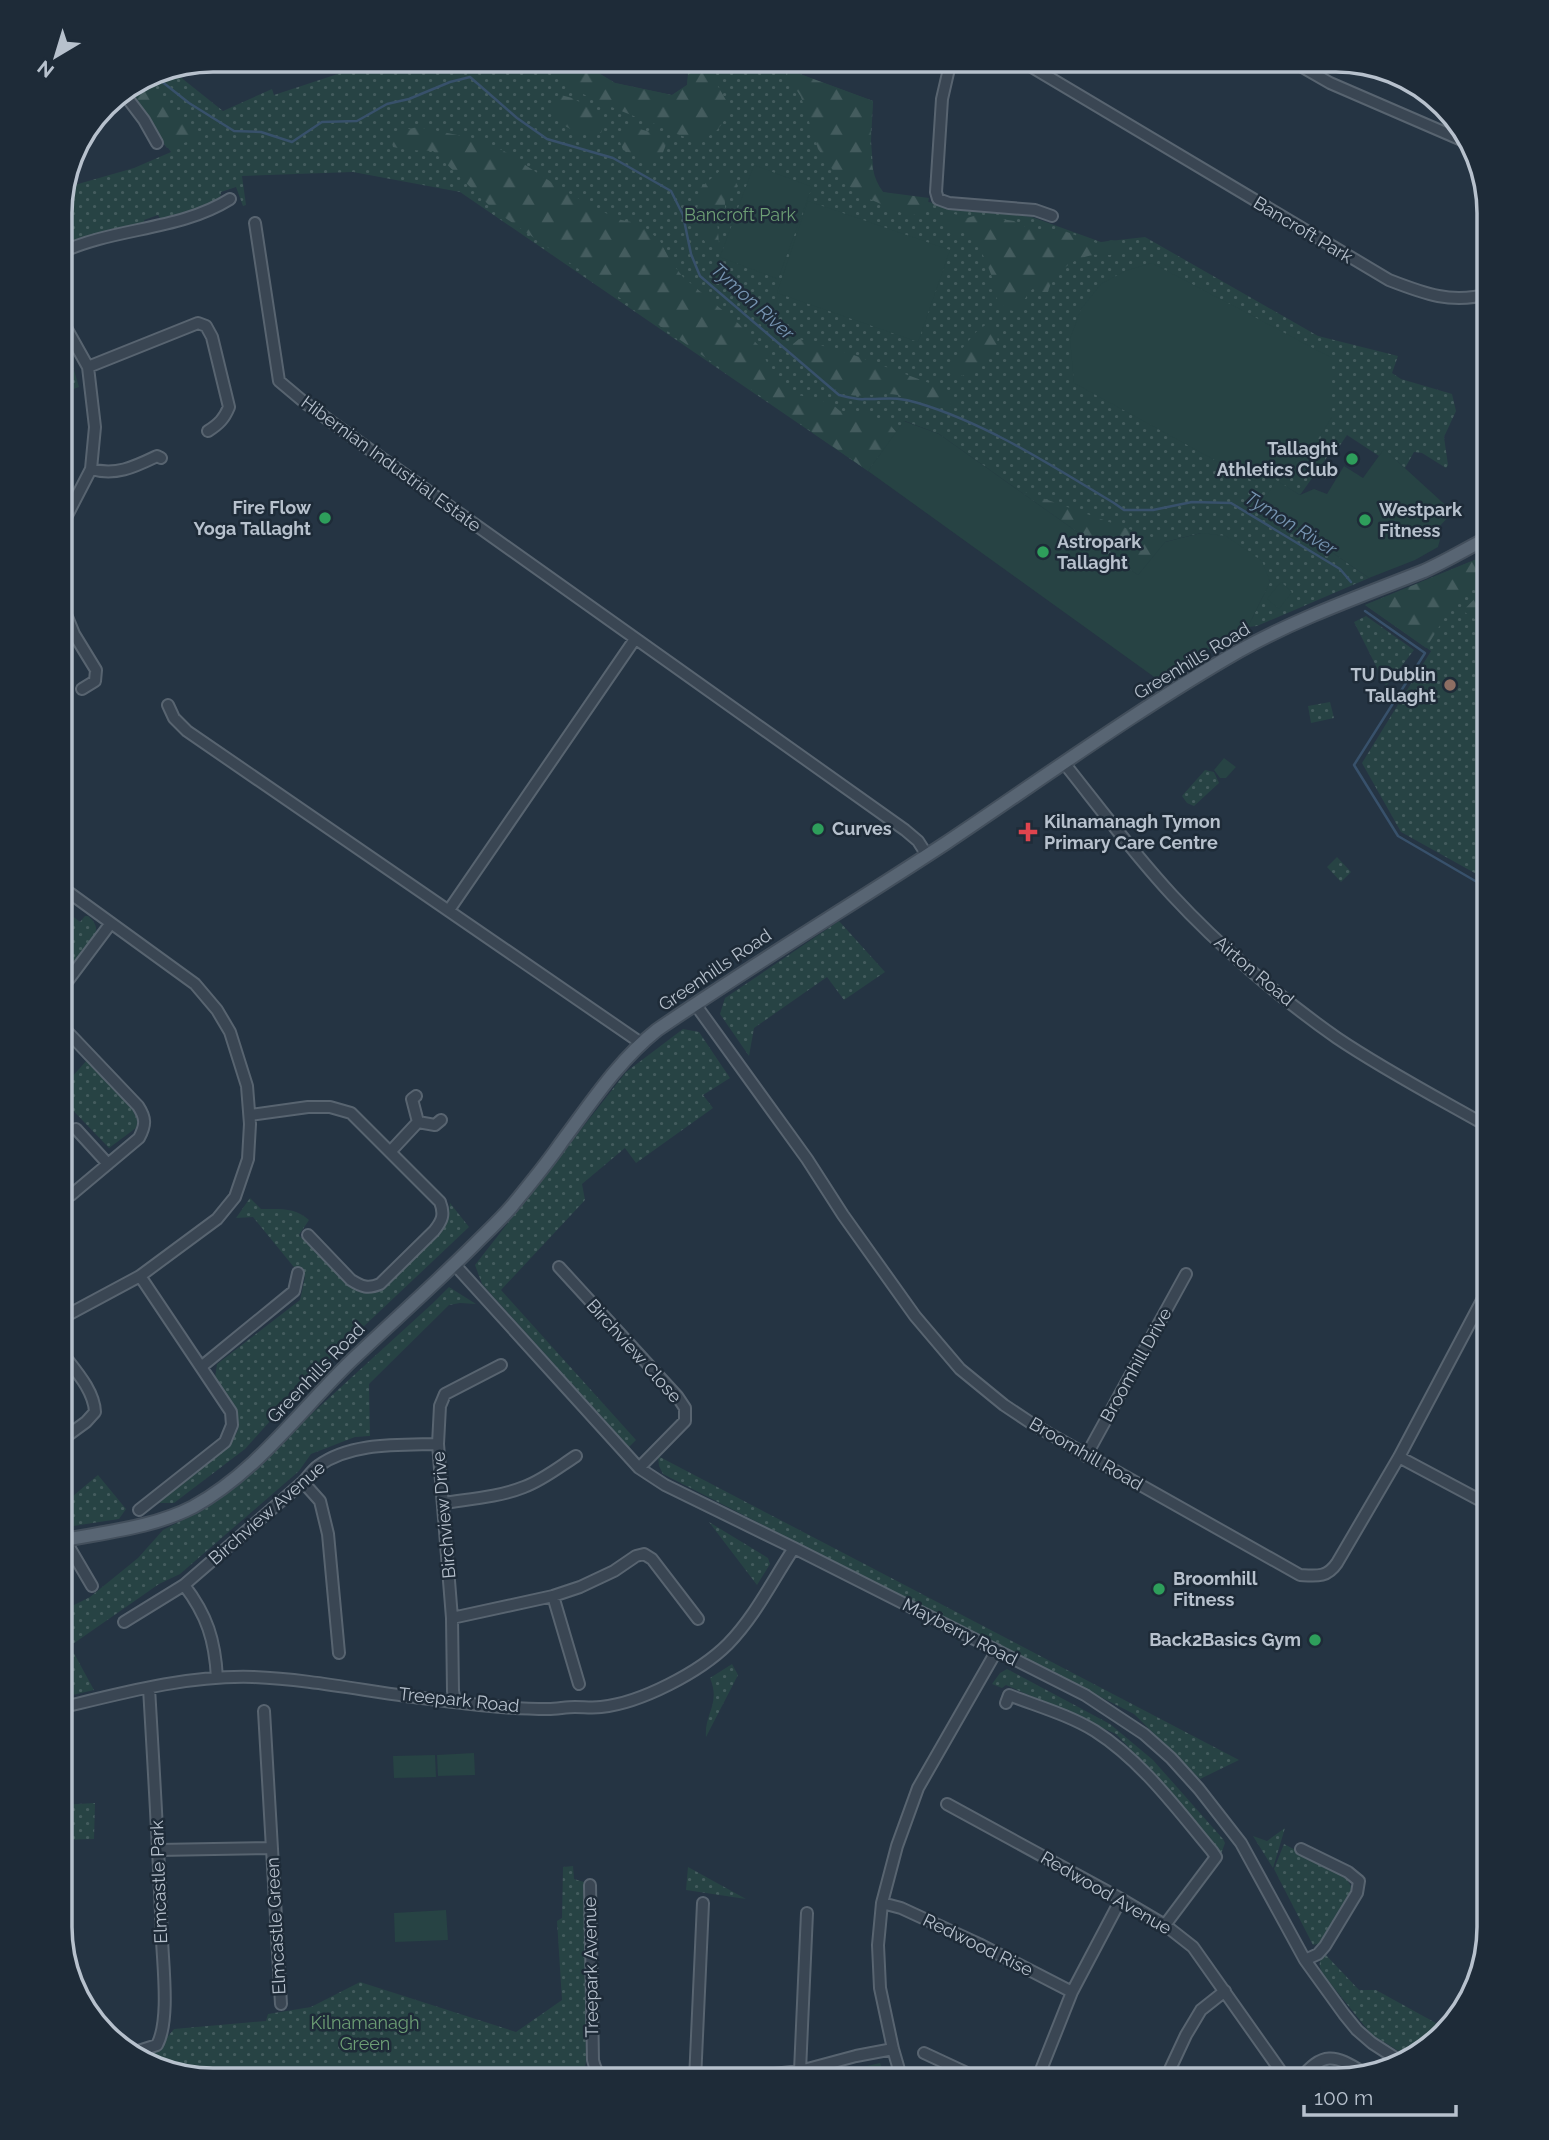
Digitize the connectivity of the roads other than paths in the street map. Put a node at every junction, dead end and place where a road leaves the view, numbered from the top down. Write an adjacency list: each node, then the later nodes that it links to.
1 (948, 72): 8 (street)
2 (1040, 72): 11 (street, Bancroft Park)
3 (1311, 72): 5 (street)
4 (129, 100): 6 (street)
5 (1456, 137)
6 (157, 143)
7 (230, 199): 10 (street)
8 (1052, 216)
9 (255, 223): 20 (street, Hibernian Industrial Estate)
10 (72, 248)
11 (1477, 296)
12 (72, 338): 13 (street)
13 (88, 367): 14 (street); 16 (street)
14 (208, 430)
15 (161, 458): 16 (street)
16 (91, 470): 17 (street)
17 (72, 508)
18 (1477, 543): 23 (main road, Greenhills Road)
19 (72, 629): 21 (street)
20 (635, 639): 24 (street, Hibernian Industrial Estate); 26 (street)
21 (82, 689)
22 (168, 705): 26 (street)
23 (1064, 763): 24 (main road, Greenhills Road); 34 (street, Airton Road)
24 (927, 855): 29 (main road, Greenhills Road)
25 (72, 895): 27 (street)
26 (449, 910): 31 (street)
27 (111, 923): 28 (street); 33 (street)
28 (72, 975)
29 (695, 1003): 31 (main road, Greenhills Road); 55 (street, Broomhill Road)
30 (72, 1037): 39 (street)
31 (641, 1043): 42 (main road, Greenhills Road)
32 (416, 1096): 36 (street)
33 (250, 1115): 38 (street); 46 (street)
34 (1477, 1119)
35 (441, 1120): 36 (street)
36 (418, 1122): 38 (street)
37 (76, 1129): 39 (street)
38 (390, 1152): 41 (street)
39 (108, 1164): 40 (street)
40 (72, 1194)
41 (308, 1236)
42 (455, 1265): 57 (street, Mayberry Road); 62 (main road, Greenhills Road)
43 (559, 1267): 57 (street, Birchview Close)
44 (298, 1273): 51 (street)
45 (1186, 1274): 55 (street, Broomhill Drive)
46 (140, 1276): 48 (street); 51 (street)
47 (1477, 1310): 56 (street, Broomhill Road)
48 (72, 1313)
49 (501, 1365): 53 (street, Birchview Drive)
50 (72, 1367): 52 (street)
51 (201, 1367): 61 (street)
52 (72, 1432)
53 (438, 1444): 58 (street, Birchview Avenue); 60 (street, Birchview Drive)
54 (576, 1456): 60 (street)
55 (1086, 1456): 56 (street, Broomhill Road)
56 (1399, 1457): 59 (street)
57 (639, 1468): 63 (street, Mayberry Road)
58 (303, 1482): 65 (street, Birchview Avenue); 72 (street)
59 (1477, 1499)
60 (444, 1503): 68 (street, Birchview Drive)
61 (139, 1510)
62 (72, 1538)
63 (794, 1548): 71 (street, Mayberry Road); 76 (street, Treepark Road)
64 (72, 1555): 66 (street)
65 (184, 1585): 70 (street, Birchview Avenue); 73 (street)
66 (92, 1586)
67 (554, 1596): 68 (street); 69 (street); 74 (street)
68 (452, 1618): 76 (street, Birchview Drive)
69 (698, 1619)
70 (124, 1622)
71 (997, 1650): 87 (street); 90 (street, Mayberry Road)
72 (339, 1653)
73 (218, 1678): 75 (street, Treepark Road); 76 (street, Treepark Road)
74 (579, 1684)
75 (149, 1688): 78 (street, Treepark Road); 83 (street, Elmcastle Park)
76 (455, 1701)
77 (1006, 1703): 89 (street)
78 (72, 1705)
79 (264, 1711): 81 (street, Elmcastle Green)
80 (947, 1804): 85 (street, Redwood Avenue)
81 (272, 1848): 83 (street, Elmcastle Green); 93 (street, Elmcastle Green)
82 (1301, 1849): 90 (street)
83 (158, 1850): 95 (street, Elmcastle Park)
84 (590, 1885): 99 (street, Treepark Avenue)
85 (1121, 1899): 89 (street, Redwood Avenue); 92 (street)
86 (703, 1903): 100 (street)
87 (883, 1903): 92 (street, Redwood Rise); 94 (street)
88 (807, 1913): 101 (street)
89 (1165, 1925): 91 (street, Redwood Avenue)
90 (1305, 1960): 97 (street, Mayberry Road)
91 (1225, 1991): 106 (street); 107 (street, Redwood Avenue)
92 (1072, 1992): 105 (street)
93 (281, 2004)
94 (893, 2049): 102 (street); 103 (street)
95 (143, 2050)
96 (924, 2053): 104 (street)
97 (1393, 2056)
98 (1354, 2067): 108 (street)
99 (595, 2068)
100 (696, 2068)
101 (800, 2068)
102 (811, 2068)
103 (899, 2068)
104 (956, 2068)
105 (1042, 2068)
106 (1171, 2068)
107 (1279, 2068)
108 (1311, 2068)

